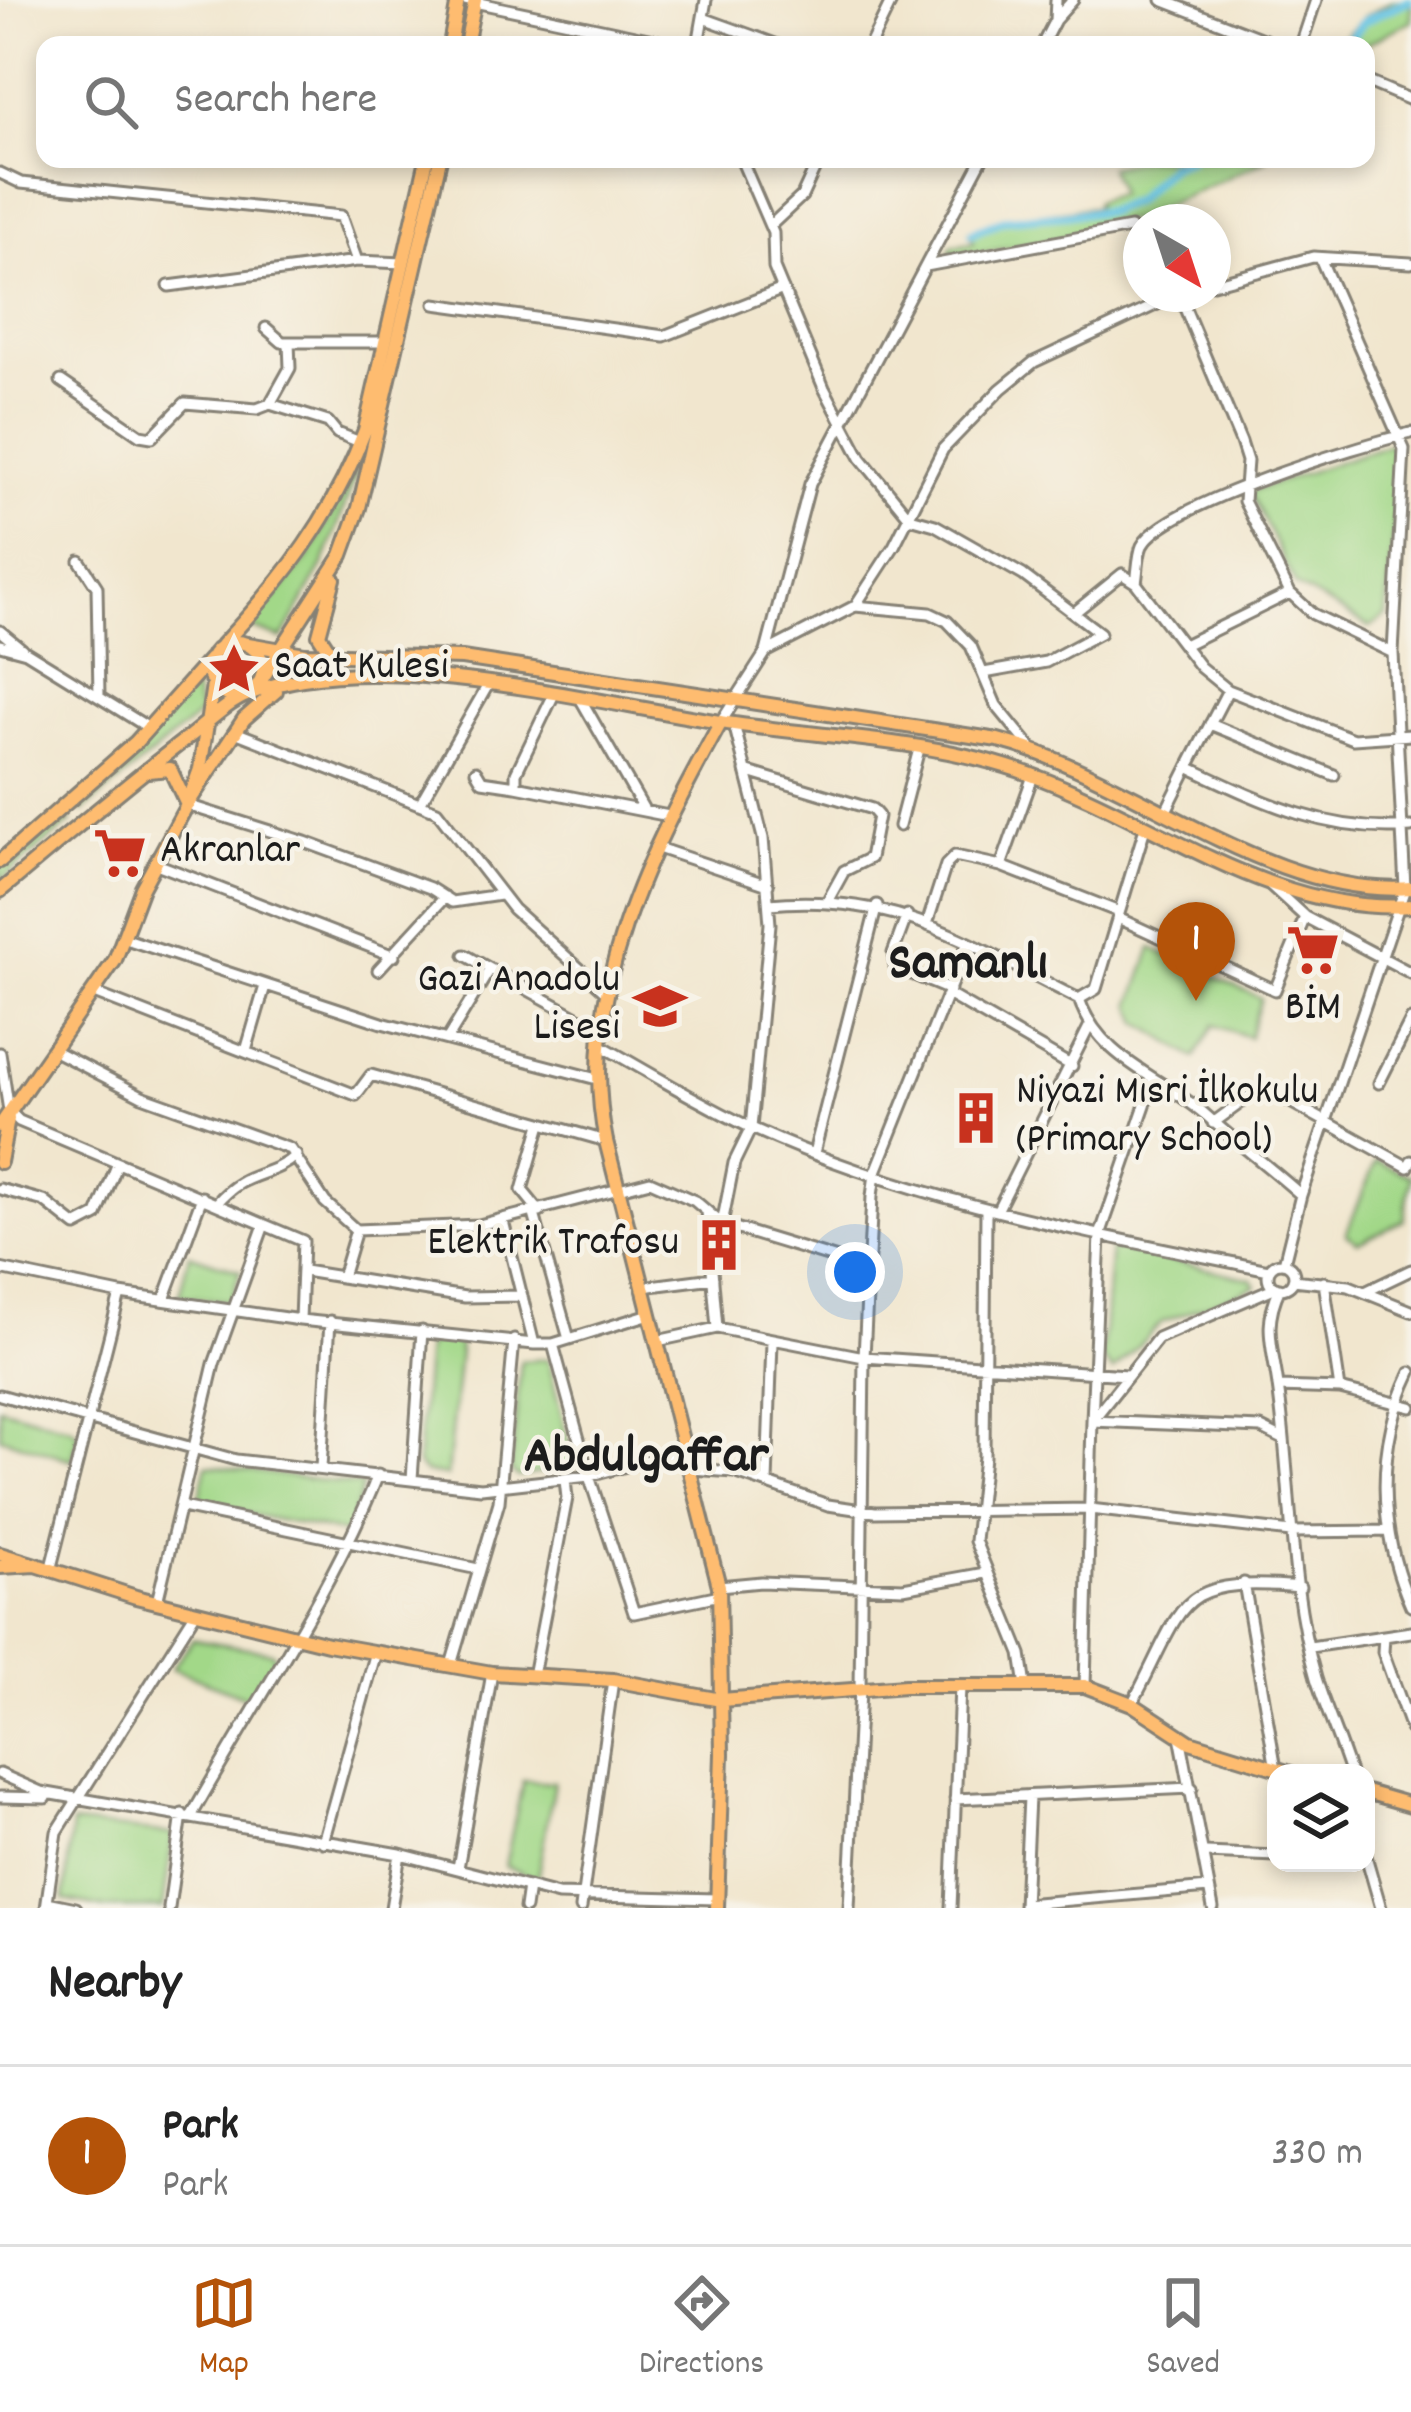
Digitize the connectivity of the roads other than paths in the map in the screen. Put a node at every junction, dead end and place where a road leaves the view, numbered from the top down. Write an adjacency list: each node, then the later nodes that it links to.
1 (706, 0): 8 (street)
2 (892, 0): 15 (street)
3 (1056, 0): 9 (street)
4 (1073, 0): 9 (street)
5 (1162, 0): 17 (street)
6 (1316, 0): 18 (street)
7 (468, 1): 10 (main road); 11 (main road); 12 (street)
8 (703, 18): 13 (street); 14 (street)
9 (1055, 20): 16 (street)
10 (454, 36)
11 (466, 36)
12 (634, 36)
13 (700, 36)
14 (753, 36)
15 (875, 36)
16 (1047, 36)
17 (1255, 36)
18 (1303, 36)
19 (1375, 85): 20 (street)
20 (1411, 100)
21 (425, 168): 31 (main road)
22 (438, 168): 50 (main road)
23 (745, 168): 27 (street)
24 (815, 168): 27 (street)
25 (977, 168): 33 (street)
26 (0, 173): 30 (street)
27 (770, 226): 36 (street)
28 (1123, 229): 33 (street)
29 (1319, 258): 32 (street); 34 (street); 46 (street)
30 (357, 261): 31 (street); 35 (street)
31 (404, 263): 42 (main road)
32 (1411, 263)
33 (926, 266): 45 (street)
34 (1231, 278)
35 (169, 286)
36 (783, 289): 37 (street); 45 (street)
37 (435, 304)
38 (1141, 312): 49 (street)
39 (1187, 312): 48 (street)
40 (266, 328): 41 (street)
41 (289, 342): 42 (street); 44 (street)
42 (386, 342): 47 (main road)
43 (61, 381): 44 (street)
44 (270, 404): 47 (street)
45 (843, 422): 49 (street); 65 (street)
46 (1405, 435): 48 (street); 58 (street)
47 (361, 442): 62 (main road)
48 (1246, 487): 52 (street); 53 (street)
49 (910, 518): 54 (street); 55 (street)
50 (342, 555): 64 (main road); 67 (main road)
51 (80, 562): 77 (street)
52 (1136, 583): 55 (street); 60 (street)
53 (1290, 592): 60 (street); 66 (street)
54 (855, 606): 65 (street); 69 (street)
55 (1075, 612): 69 (street)
56 (0, 632): 63 (street)
57 (1411, 634): 58 (street)
58 (1393, 637): 66 (street)
59 (248, 644): 62 (main road); 64 (main road); 71 (main road)
60 (1184, 644): 74 (street)
61 (0, 645): 63 (street)
62 (222, 645): 68 (main road)
63 (26, 652): 77 (street)
64 (281, 652): 67 (main road); 71 (main road)
65 (766, 652): 79 (street)
66 (1393, 653): 86 (street)
67 (332, 656): 79 (main road)
68 (210, 659): 73 (main road); 83 (main road)
69 (984, 673): 88 (street)
70 (305, 680): 72 (main road); 75 (main road); 84 (main road)
71 (260, 682): 75 (main road)
72 (489, 683): 76 (main road); 96 (street)
73 (213, 685): 75 (main road); 80 (main road)
74 (1228, 690): 82 (street); 86 (street)
75 (246, 694): 80 (main road)
76 (554, 694): 78 (main road); 95 (street)
77 (99, 695): 83 (street)
78 (580, 698): 81 (main road); 99 (street)
79 (740, 700): 81 (street); 88 (main road)
80 (207, 723): 92 (main road); 97 (main road)
81 (728, 723): 87 (main road); 91 (street); 101 (main road)
82 (1210, 724): 89 (street); 93 (street)
83 (149, 728): 98 (main road)
84 (235, 732): 96 (street); 97 (main road)
85 (1411, 735): 86 (street)
86 (1396, 736): 105 (street)
87 (919, 748): 94 (main road); 103 (street)
88 (1032, 748): 100 (main road)
89 (1188, 767): 100 (street); 105 (street)
90 (476, 771): 95 (street)
91 (745, 771): 111 (street); 116 (street)
92 (143, 773): 97 (main road); 102 (main road)
93 (1334, 775)
94 (1034, 776): 104 (main road); 109 (street)
95 (517, 786): 99 (street)
96 (421, 802): 114 (street)
97 (187, 805): 108 (main road); 115 (street)
98 (68, 806): 102 (main road); 107 (main road)
99 (643, 808): 101 (street)
100 (1166, 811): 112 (main road)
101 (669, 816): 106 (main road)
102 (81, 824): 113 (main road)
103 (899, 826)
104 (1145, 827): 110 (main road); 121 (street)
105 (1406, 827): 112 (street)
106 (655, 847): 111 (street); 134 (main road)
107 (0, 861)
108 (154, 863): 124 (main road); 127 (street)
109 (1000, 866): 121 (street); 123 (street)
110 (1267, 883): 119 (main road); 122 (street)
111 (768, 885): 117 (street)
112 (1408, 888): 119 (street)
113 (0, 891)
114 (500, 896): 115 (street); 134 (street)
115 (445, 897): 127 (street)
116 (828, 900): 117 (street); 118 (street)
117 (769, 904): 153 (street)
118 (877, 905): 120 (street); 155 (street)
119 (1404, 906): 128 (street)
120 (907, 915): 123 (street); 135 (street)
121 (1118, 915): 122 (street); 136 (street)
122 (1305, 917): 128 (street)
123 (927, 924): 125 (street)
124 (123, 938): 132 (street); 133 (main road)
125 (967, 945): 135 (street); 136 (street)
126 (465, 955): 129 (street)
127 (394, 956): 130 (street)
128 (1381, 958): 131 (street); 149 (street)
129 (490, 969): 139 (street); 140 (street)
130 (379, 970)
131 (1411, 973)
132 (265, 986): 140 (street); 142 (street)
133 (94, 993): 141 (main road); 142 (street)
134 (607, 994): 139 (main road)
135 (949, 994): 144 (street); 160 (street)
136 (1079, 999): 138 (street)
137 (1411, 1020): 147 (street)
138 (1089, 1028): 144 (street); 146 (street)
139 (601, 1037): 145 (main road); 153 (street)
140 (448, 1038): 145 (street)
141 (53, 1050): 148 (main road); 156 (street)
142 (246, 1051): 150 (street)
143 (0, 1053): 148 (street)
144 (1072, 1066): 166 (street)
145 (597, 1079): 154 (main road)
146 (1153, 1082): 151 (street); 173 (street)
147 (1379, 1083)
148 (9, 1112): 152 (main road); 158 (main road); 159 (street)
149 (1328, 1120): 151 (street); 157 (street); 163 (street)
150 (541, 1124): 154 (street); 168 (street)
151 (1213, 1124): 163 (street)
152 (0, 1126)
153 (751, 1128): 155 (street); 170 (street)
154 (606, 1141): 162 (main road)
155 (814, 1153): 160 (street)
156 (296, 1155): 165 (street); 172 (street)
157 (1411, 1161)
158 (0, 1162)
159 (118, 1163): 161 (street); 164 (street)
160 (875, 1174): 166 (street); 175 (street)
161 (0, 1189)
162 (618, 1189): 167 (street); 168 (street); 184 (main road)
163 (1301, 1195): 174 (street)
164 (202, 1197): 165 (street); 189 (street)
165 (217, 1203): 171 (street)
166 (992, 1210): 173 (street); 204 (street)
167 (707, 1211): 170 (street); 181 (street)
168 (537, 1213): 169 (street); 197 (street)
169 (503, 1221): 172 (street); 188 (street)
170 (722, 1224): 175 (street)
171 (264, 1225): 179 (street); 190 (street)
172 (356, 1230): 180 (street)
173 (1100, 1235): 177 (street); 206 (street)
174 (1284, 1263): 177 (street); 182 (street)
175 (867, 1268): 203 (street)
176 (0, 1269): 187 (street)
177 (1269, 1270): 185 (street)
178 (1411, 1270): 186 (street)
179 (304, 1271): 180 (street); 193 (street)
180 (342, 1277): 188 (street)
181 (713, 1278): 184 (street); 195 (street)
182 (1293, 1280): 183 (street); 185 (street)
183 (1324, 1282): 186 (street); 209 (street)
184 (643, 1287): 192 (main road)
185 (1278, 1288): 207 (street); 208 (street)
186 (1366, 1292): 191 (street)
187 (120, 1294): 189 (street); 213 (street)
188 (522, 1296): 201 (street)
189 (164, 1300): 190 (street)
190 (235, 1310): 193 (street); 216 (street)
191 (1411, 1311)
192 (650, 1314): 197 (street); 199 (main road)
193 (300, 1320): 194 (street)
194 (330, 1321): 196 (street); 218 (street)
195 (717, 1328): 199 (street); 200 (street)
196 (422, 1331): 198 (street); 222 (street)
197 (569, 1339): 202 (street)
198 (514, 1340): 201 (street); 225 (street)
199 (657, 1341): 217 (main road)
200 (772, 1342): 203 (street); 224 (street)
201 (534, 1344): 202 (street)
202 (554, 1344): 221 (street)
203 (864, 1357): 204 (street); 229 (street)
204 (983, 1366): 206 (street); 227 (street)
205 (1411, 1372): 211 (street)
206 (1092, 1373): 207 (street); 214 (street)
207 (1127, 1375): 214 (street)
208 (1279, 1387): 209 (street); 215 (street)
209 (1340, 1389): 211 (street)
210 (0, 1395): 213 (street)
211 (1396, 1404): 212 (street); 230 (street)
212 (1411, 1407)
213 (88, 1420): 216 (street); 237 (street)
214 (1092, 1420): 215 (street); 228 (street)
215 (1280, 1438): 231 (street)
216 (198, 1450): 218 (street); 226 (street)
217 (685, 1450): 219 (main road); 221 (street)
218 (321, 1468): 220 (street)
219 (692, 1468): 224 (street); 242 (main road)
220 (378, 1475): 222 (street); 232 (street)
221 (589, 1476): 223 (street); 242 (street)
222 (412, 1479): 225 (street)
223 (565, 1480): 225 (street); 253 (street)
224 (766, 1483): 229 (street)
225 (501, 1487): 236 (street)
226 (182, 1507): 232 (street); 243 (street)
227 (981, 1508): 228 (street); 229 (street); 238 (street)
228 (1090, 1509): 231 (street); 257 (street)
229 (861, 1510): 241 (street)
230 (1386, 1531): 231 (street); 244 (street)
231 (1291, 1532): 240 (street)
232 (352, 1538): 236 (street); 248 (street)
233 (0, 1554): 234 (main road)
234 (35, 1565): 235 (main road); 237 (main road)
235 (0, 1567)
236 (478, 1569): 251 (street)
237 (50, 1571): 243 (main road)
238 (986, 1573): 241 (street); 256 (street)
239 (1244, 1583): 240 (street); 260 (street); 263 (street)
240 (1300, 1587): 249 (street)
241 (859, 1588): 242 (street); 258 (street)
242 (720, 1590): 259 (main road)
243 (157, 1602): 245 (main road)
244 (1411, 1606)
245 (196, 1612): 248 (main road); 271 (street)
246 (1411, 1632): 247 (street)
247 (1384, 1636): 249 (street); 261 (street)
248 (298, 1637): 250 (main road); 274 (street)
249 (1310, 1647): 264 (street)
250 (376, 1652): 251 (main road); 275 (street)
251 (451, 1665): 252 (main road)
252 (492, 1672): 253 (main road); 279 (street)
253 (533, 1676): 254 (main road)
254 (613, 1680): 259 (main road); 283 (street)
255 (959, 1686): 256 (main road); 258 (main road); 272 (street)
256 (1026, 1686): 257 (main road)
257 (1085, 1686): 260 (main road)
258 (860, 1690): 259 (main road); 292 (street)
259 (721, 1700): 284 (main road)
260 (1132, 1704): 262 (main road)
261 (1411, 1730)
262 (1180, 1736): 265 (main road); 267 (street)
263 (1275, 1764)
264 (1347, 1764)
265 (1267, 1766)
266 (0, 1774): 271 (street)
267 (1192, 1788): 270 (street); 276 (street)
268 (1375, 1795): 273 (main road)
269 (0, 1797): 271 (street)
270 (1029, 1797): 272 (street); 287 (street)
271 (82, 1798): 274 (street); 285 (street)
272 (955, 1799): 293 (street)
273 (1411, 1805)
274 (187, 1815): 275 (street); 289 (street)
275 (323, 1841): 277 (street)
276 (1205, 1853): 278 (street); 282 (street)
277 (400, 1854): 279 (street); 290 (street)
278 (1267, 1856)
279 (458, 1868): 281 (street)
280 (1370, 1872): 295 (street)
281 (528, 1887): 283 (street); 291 (street)
282 (1209, 1888): 287 (street); 294 (street)
283 (581, 1903): 286 (street)
284 (717, 1904): 286 (street)
285 (46, 1905): 288 (street)
286 (644, 1905)
287 (1024, 1906)
288 (76, 1908)
289 (169, 1908)
290 (391, 1908)
291 (525, 1908)
292 (849, 1908)
293 (951, 1908)
294 (1213, 1908)
295 (1381, 1908)

